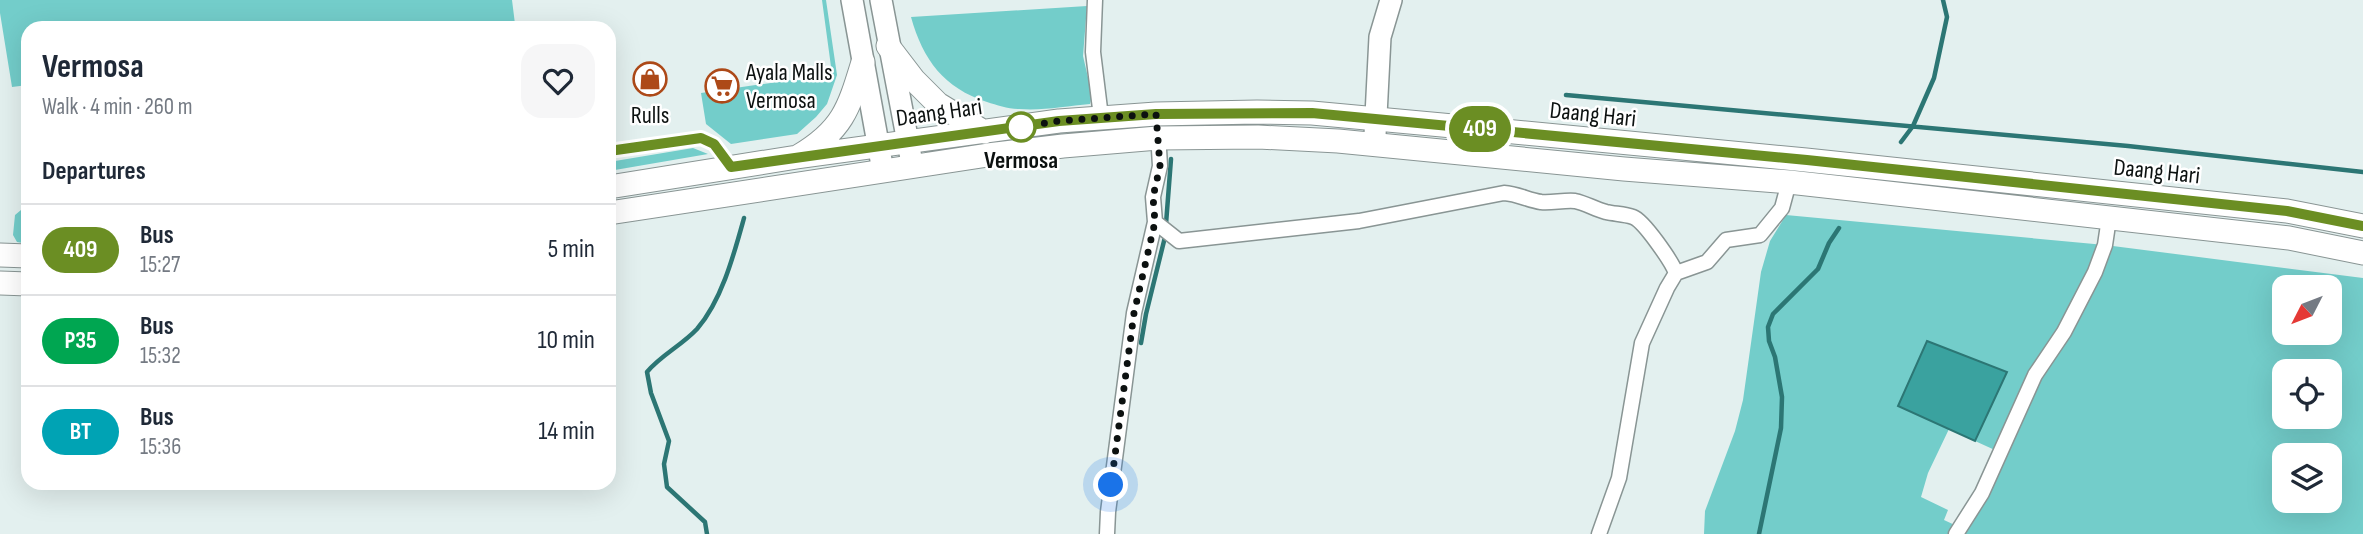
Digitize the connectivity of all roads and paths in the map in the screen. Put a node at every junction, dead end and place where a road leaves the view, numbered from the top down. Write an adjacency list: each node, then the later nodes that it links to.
1 (852, 0): 6 (main road)
2 (881, 0): 5 (main road)
3 (1095, 0): 8 (street)
4 (1391, 0): 9 (main road)
5 (888, 46): 10 (main road); 12 (main road)
6 (863, 62): 14 (main road); 15 (main road)
7 (1156, 114): 8 (main road, Daang Hari); 9 (main road, Daang Hari); 11 (street)
8 (1101, 117): 10 (main road, Daang Hari)
9 (1376, 119): 13 (main road); 23 (main road, Daang Hari)
10 (985, 132): 12 (main road, Daang Hari)
11 (1158, 138): 13 (main road, Daang Hari); 16 (main road, Daang Hari); 22 (street)
12 (908, 142): 14 (main road, Daang Hari); 16 (main road)
13 (1374, 144): 18 (main road, Daang Hari)
14 (879, 147): 15 (main road, Daang Hari); 17 (main road)
15 (797, 157): 19 (main road, Daang Hari)
16 (912, 167): 17 (main road, Daang Hari)
17 (883, 172): 20 (main road, Daang Hari)
18 (1789, 182): 21 (main road, Daang Hari); 27 (street)
19 (616, 186)
20 (616, 213)
21 (2109, 218): 24 (main road, Daang Hari); 32 (street)
22 (1155, 222): 27 (street); 30 (street)
23 (2363, 226)
24 (2363, 253)
25 (0, 255): 26 (main road)
26 (21, 256)
27 (1676, 273): 31 (street)
28 (0, 283): 29 (main road)
29 (21, 284)
30 (1107, 534)
31 (1599, 534)
32 (1956, 534)

